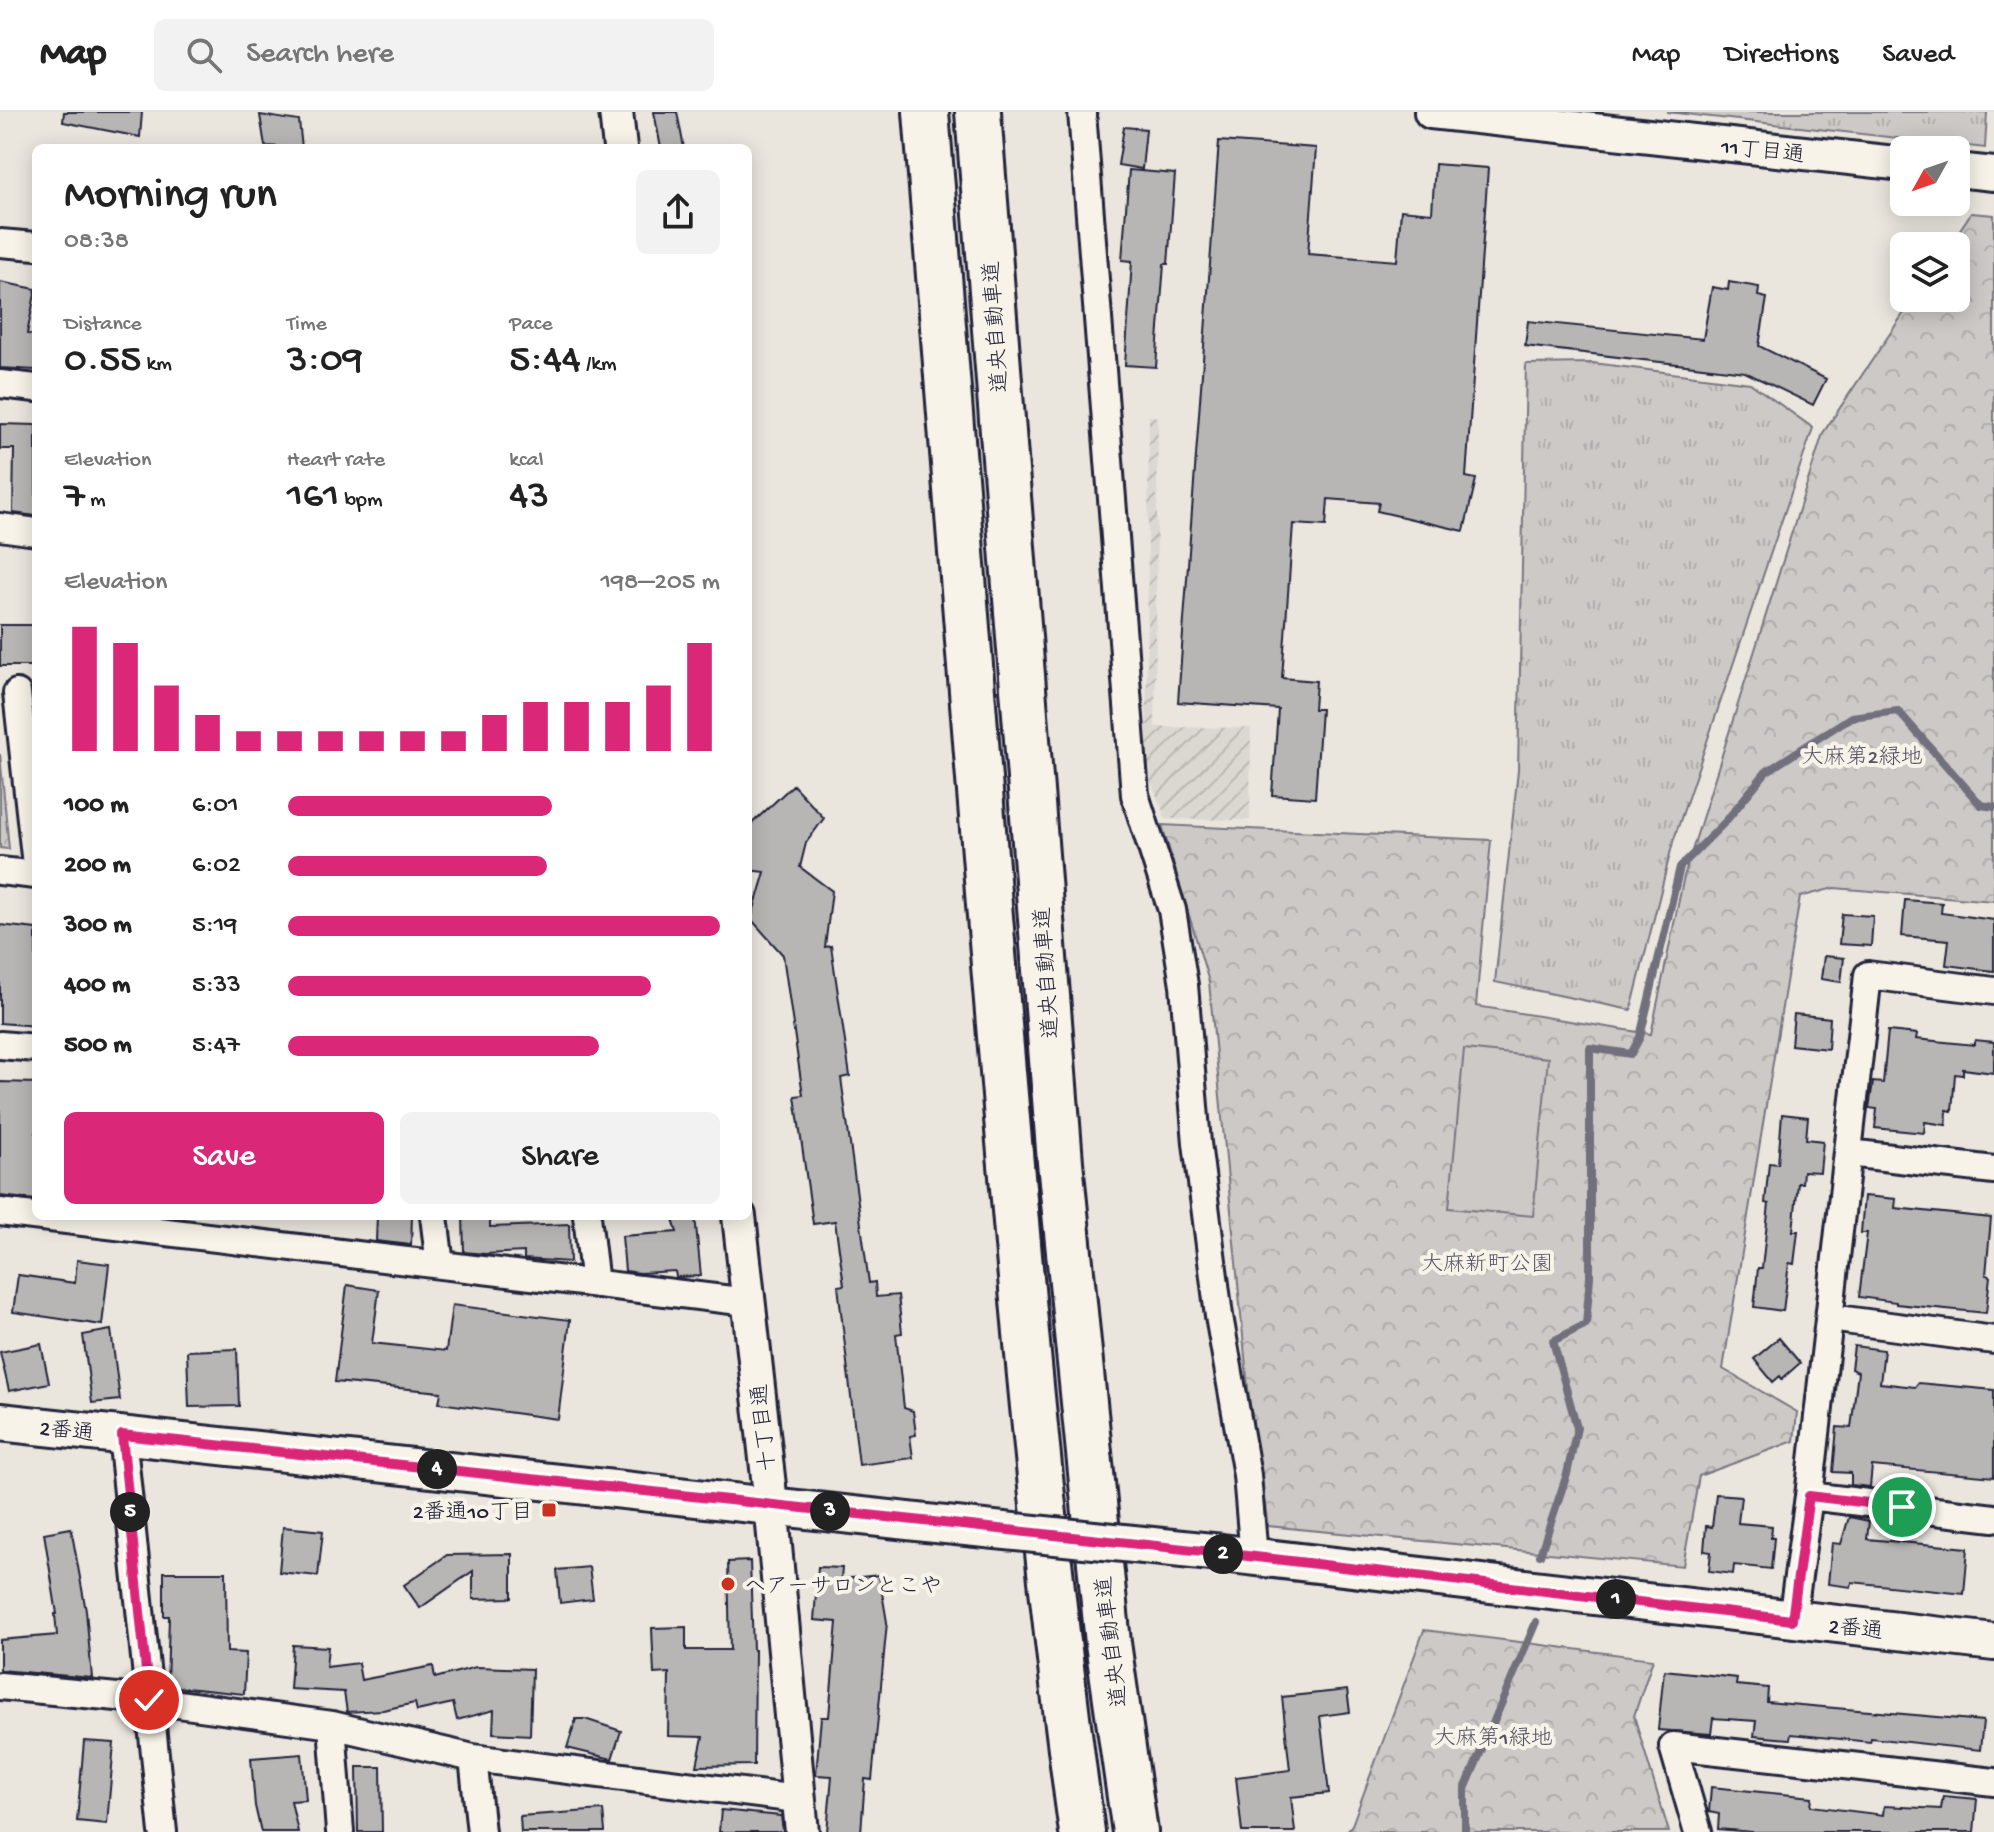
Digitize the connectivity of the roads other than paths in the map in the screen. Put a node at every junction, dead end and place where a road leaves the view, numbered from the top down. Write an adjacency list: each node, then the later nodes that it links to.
1 (616, 112): 7 (street)
2 (926, 112): 55 (highway)
3 (978, 112): 56 (highway, 道央自動車道)
4 (1082, 112): 42 (street)
5 (1431, 112): 6 (street, 11丁目通)
6 (1621, 122): 8 (street, 11丁目通)
7 (620, 144)
8 (1890, 162)
9 (1970, 171): 10 (street)
10 (1994, 174)
11 (0, 243): 12 (street)
12 (32, 246)
13 (0, 384): 14 (street)
14 (32, 388)
15 (0, 527): 16 (street)
16 (32, 531)
17 (18, 693): 18 (street)
18 (32, 827)
19 (0, 871): 20 (street)
20 (32, 875)
21 (1994, 991): 24 (street)
22 (0, 1045): 23 (street)
23 (32, 1048)
24 (1849, 1153): 25 (street); 35 (street)
25 (1994, 1170)
26 (0, 1212): 27 (street)
27 (32, 1216)
28 (66, 1220): 32 (street)
29 (434, 1220): 32 (street)
30 (587, 1220): 33 (street)
31 (739, 1220): 34 (street, 十丁目通)
32 (440, 1265): 33 (street)
33 (595, 1284): 34 (street)
34 (748, 1302): 40 (street, 十丁目通)
35 (1830, 1318): 36 (street); 39 (street)
36 (1994, 1340)
37 (0, 1422): 38 (main road, 2番通)
38 (122, 1435): 40 (main road, 2番通); 46 (street)
39 (1809, 1496): 41 (street); 43 (street)
40 (771, 1504): 42 (main road, 2番通, bridge); 50 (street, 十丁目通)
41 (1994, 1518)
42 (1238, 1555): 43 (main road, 2番通)
43 (1792, 1620): 44 (main road, 2番通)
44 (1994, 1642)
45 (0, 1686): 46 (street)
46 (149, 1700): 47 (street); 51 (street)
47 (332, 1725): 48 (street); 52 (street)
48 (473, 1758): 50 (street); 53 (street)
49 (1994, 1782): 57 (street)
50 (797, 1799): 54 (street, 十丁目通)
51 (163, 1832)
52 (340, 1832)
53 (481, 1832)
54 (802, 1832)
55 (1082, 1832)
56 (1135, 1832)
57 (1698, 1832)

